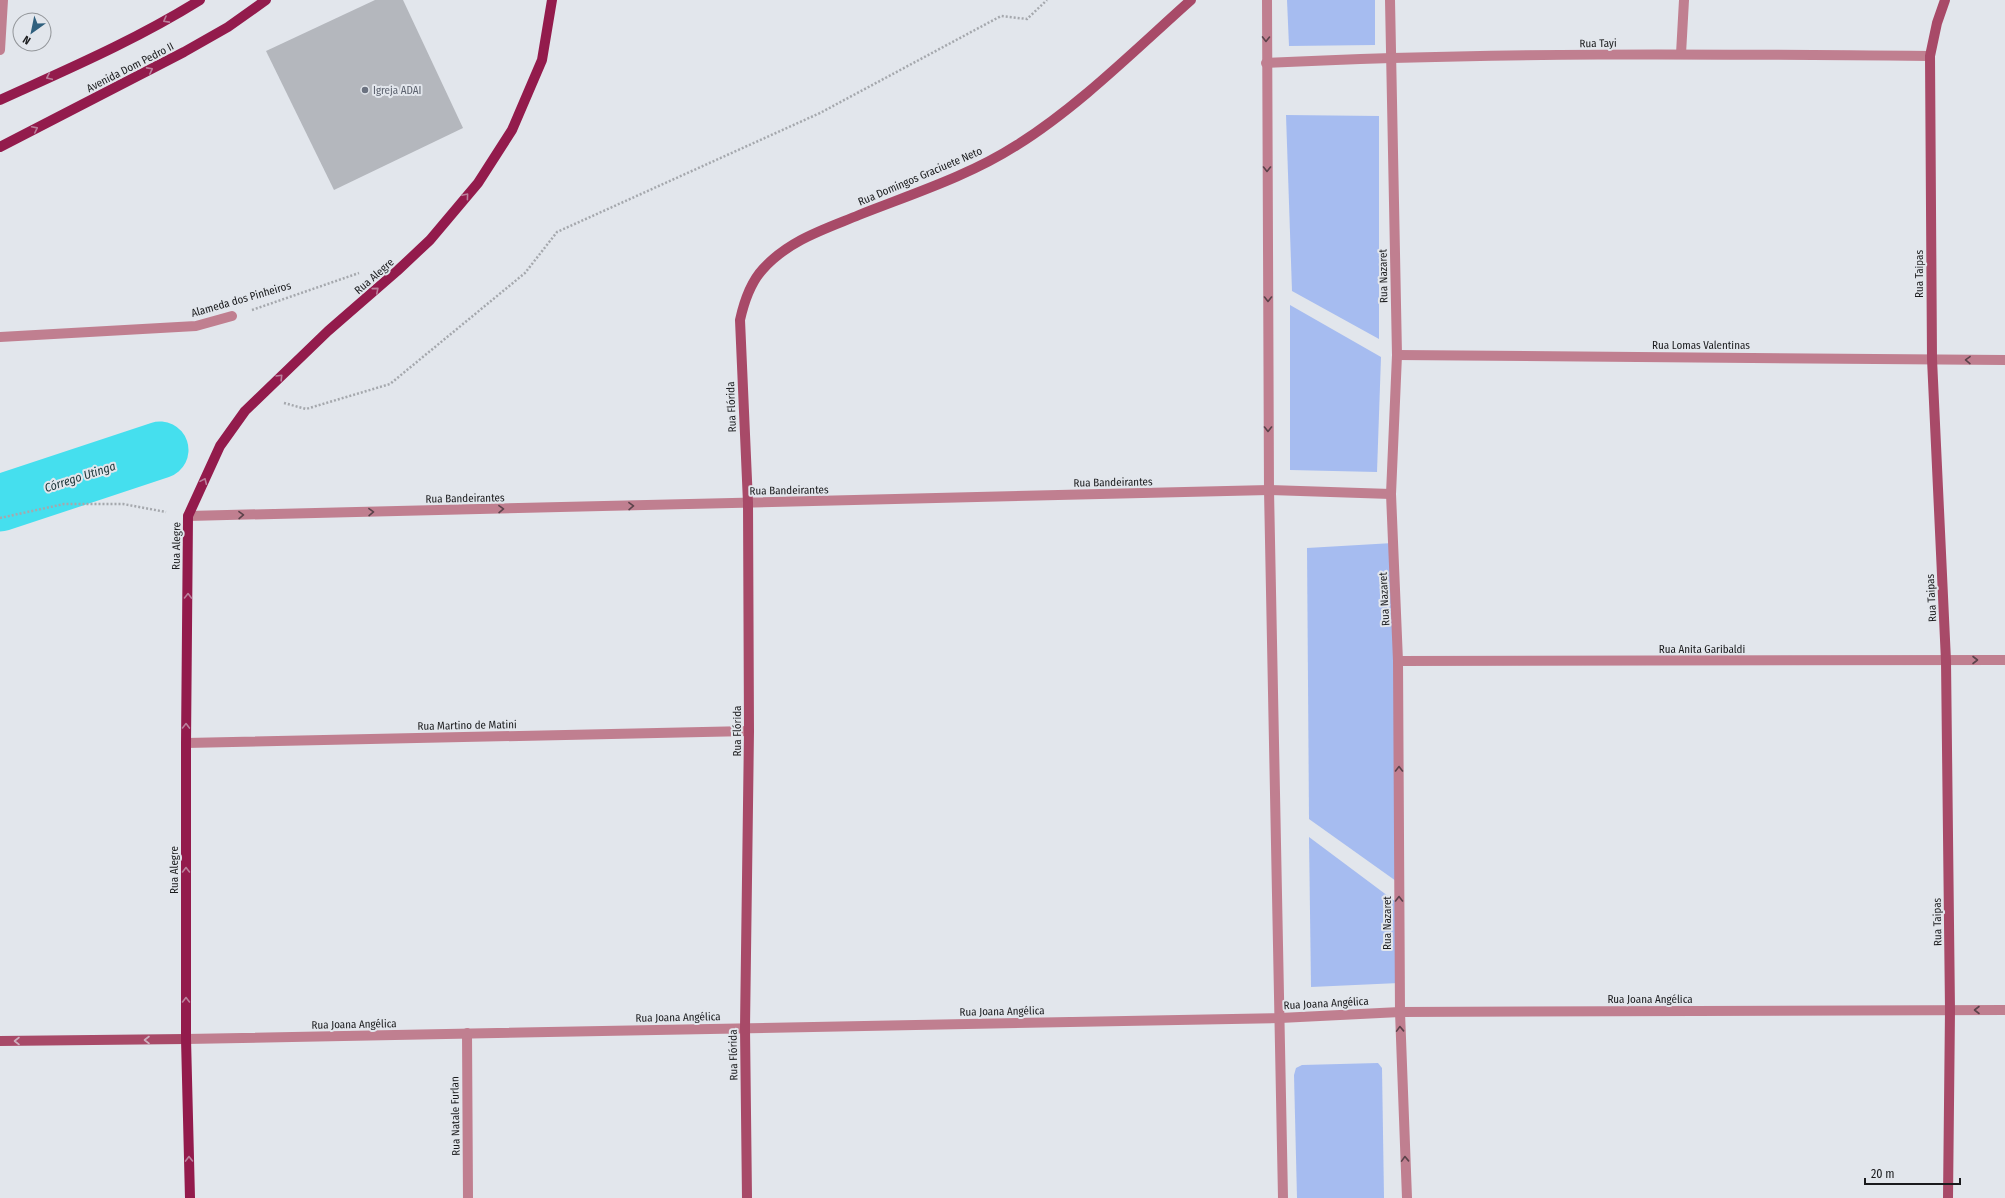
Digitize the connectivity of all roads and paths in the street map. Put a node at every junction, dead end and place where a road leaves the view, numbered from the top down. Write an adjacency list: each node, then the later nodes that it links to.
1 (3, 0): 11 (street)
2 (200, 0): 16 (main road, one-way to 16)
3 (266, 0): 17 (main road, Avenida Dom Pedro II, one-way to 3)
4 (552, 0): 25 (main road, Rua Alegre, one-way to 4)
5 (1047, 0): 25 (path)
6 (1191, 0): 18 (street, Rua Domingos Graciuete Neto)
7 (1267, 0): 15 (street, one-way to 15)
8 (1390, 0): 13 (street, Rua Nazaret)
9 (1684, 0): 12 (street)
10 (1945, 0): 14 (street, Rua Taipas)
11 (0, 50)
12 (1681, 54): 13 (street, Rua Tayi); 14 (street, Rua Tayi)
13 (1390, 56): 15 (street, Rua Tayi); 22 (street, Rua Nazaret)
14 (1930, 56): 23 (street, Rua Taipas)
15 (1266, 62): 26 (street, one-way to 26)
16 (0, 100)
17 (0, 147)
18 (762, 269): 28 (street, Rua Flórida)
19 (364, 272): 20 (path, Alameda dos Pinheiros)
20 (232, 316): 21 (street, Alameda dos Pinheiros)
21 (0, 338)
22 (1397, 355): 23 (street, Rua Lomas Valentinas); 27 (street, Rua Nazaret)
23 (1932, 359): 24 (street, Rua Lomas Valentinas, one-way to 23); 33 (street, Rua Taipas)
24 (2005, 360)
25 (261, 396): 29 (main road, Rua Alegre, one-way to 25)
26 (1269, 490): 27 (street, Rua Bandeirantes); 28 (street, Rua Bandeirantes); 39 (street)
27 (1391, 494): 32 (street, Rua Nazaret)
28 (748, 503): 29 (street, Rua Bandeirantes, one-way to 28); 34 (street, Rua Flórida)
29 (188, 516): 30 (path); 35 (main road, Rua Alegre, one-way to 29)
30 (0, 518)
31 (2005, 660): 33 (street, Rua Anita Garibaldi, one-way to 31)
32 (1398, 661): 33 (street, Rua Anita Garibaldi); 38 (street, Rua Nazaret, one-way to 32)
33 (1946, 661): 36 (street, Rua Taipas)
34 (749, 731): 35 (street, Rua Martino de Matini); 40 (street, Rua Flórida)
35 (186, 743): 42 (main road, Rua Alegre, one-way to 35)
36 (1950, 1010): 37 (street, Rua Joana Angélica, one-way to 36); 38 (street, Rua Joana Angélica); 49 (street, Rua Taipas)
37 (2005, 1010)
38 (1400, 1012): 39 (street, Rua Joana Angélica); 48 (street, Rua Nazaret, one-way to 38)
39 (1280, 1018): 40 (street, Rua Joana Angélica); 47 (street)
40 (745, 1028): 41 (street, Rua Joana Angélica); 46 (street, Rua Flórida)
41 (466, 1033): 42 (street, Rua Joana Angélica); 45 (street, Rua Natale Furlan)
42 (186, 1039): 43 (street, Rua Joana Angélica, one-way to 43); 44 (main road, Rua Alegre, one-way to 42)
43 (0, 1041)
44 (190, 1198)
45 (468, 1198)
46 (747, 1198)
47 (1283, 1198)
48 (1407, 1198)
49 (1948, 1198)

